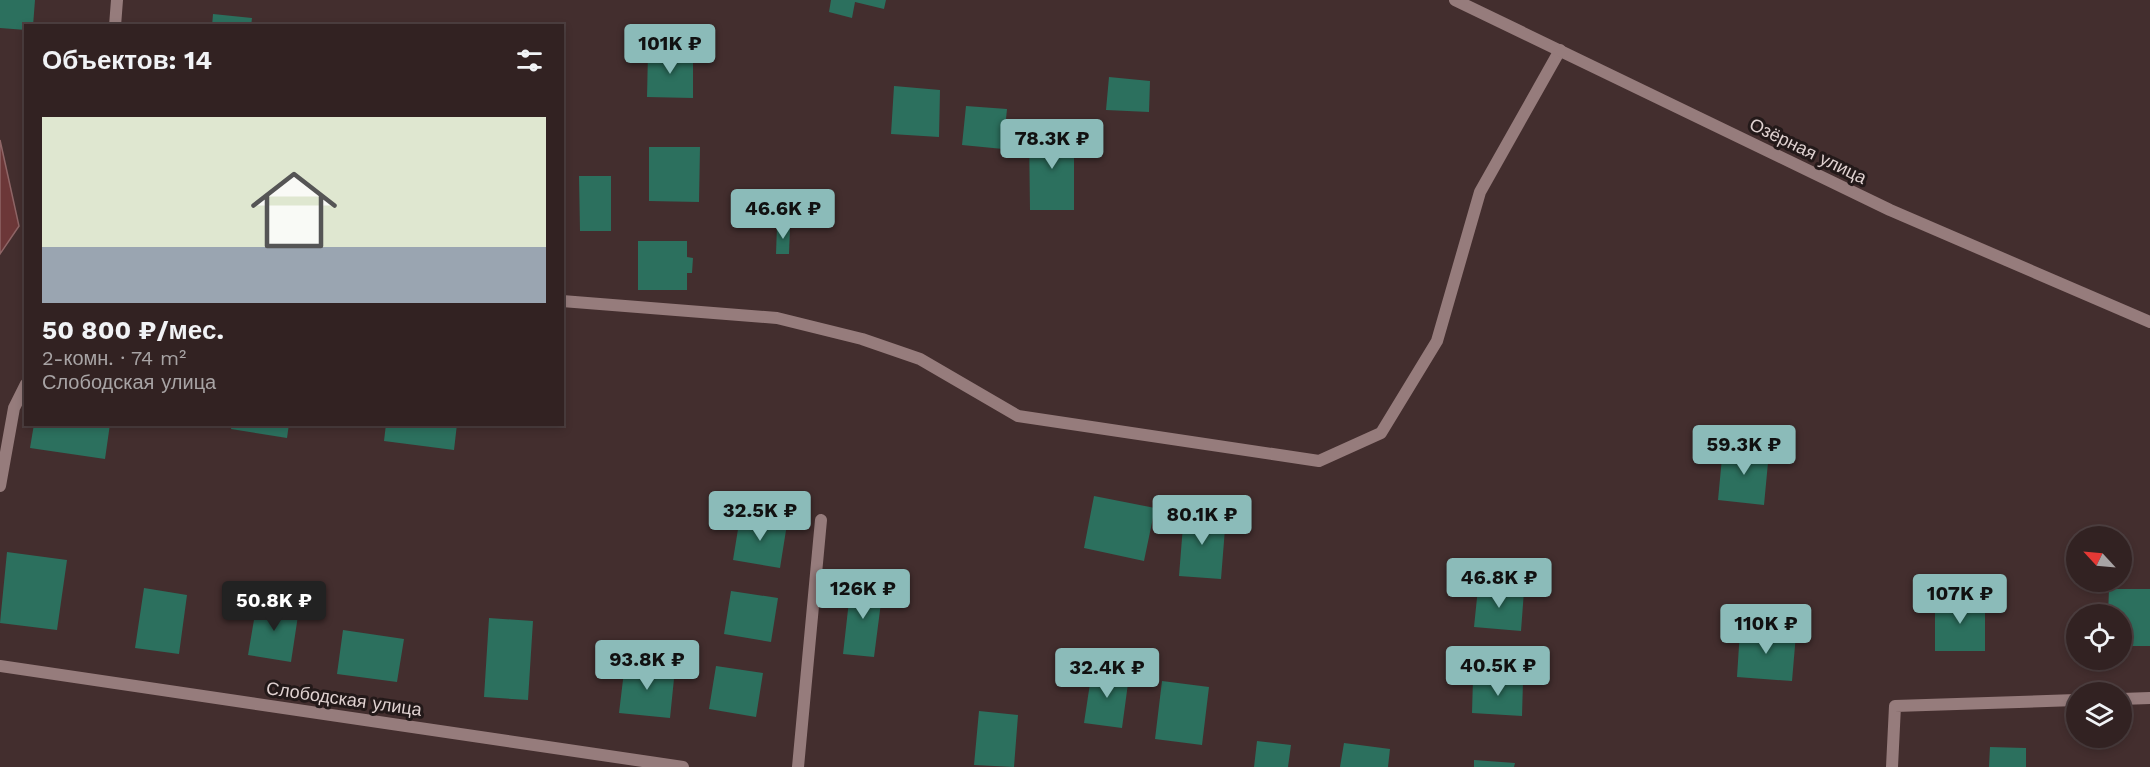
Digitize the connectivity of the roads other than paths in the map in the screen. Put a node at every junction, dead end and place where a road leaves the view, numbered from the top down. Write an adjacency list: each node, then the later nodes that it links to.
1 (117, 0): 3 (street)
2 (1455, 0): 4 (street, Озёрная улица)
3 (115, 24)
4 (1560, 50): 5 (street); 6 (street, Озёрная улица)
5 (564, 301)
6 (2150, 322)
7 (24, 388): 8 (street)
8 (0, 486)
9 (821, 520): 15 (street)
10 (0, 666): 14 (street, Слободская улица)
11 (2150, 698): 12 (street)
12 (2132, 699)
13 (2066, 700): 16 (street)
14 (683, 767)
15 (798, 767)
16 (1892, 767)

